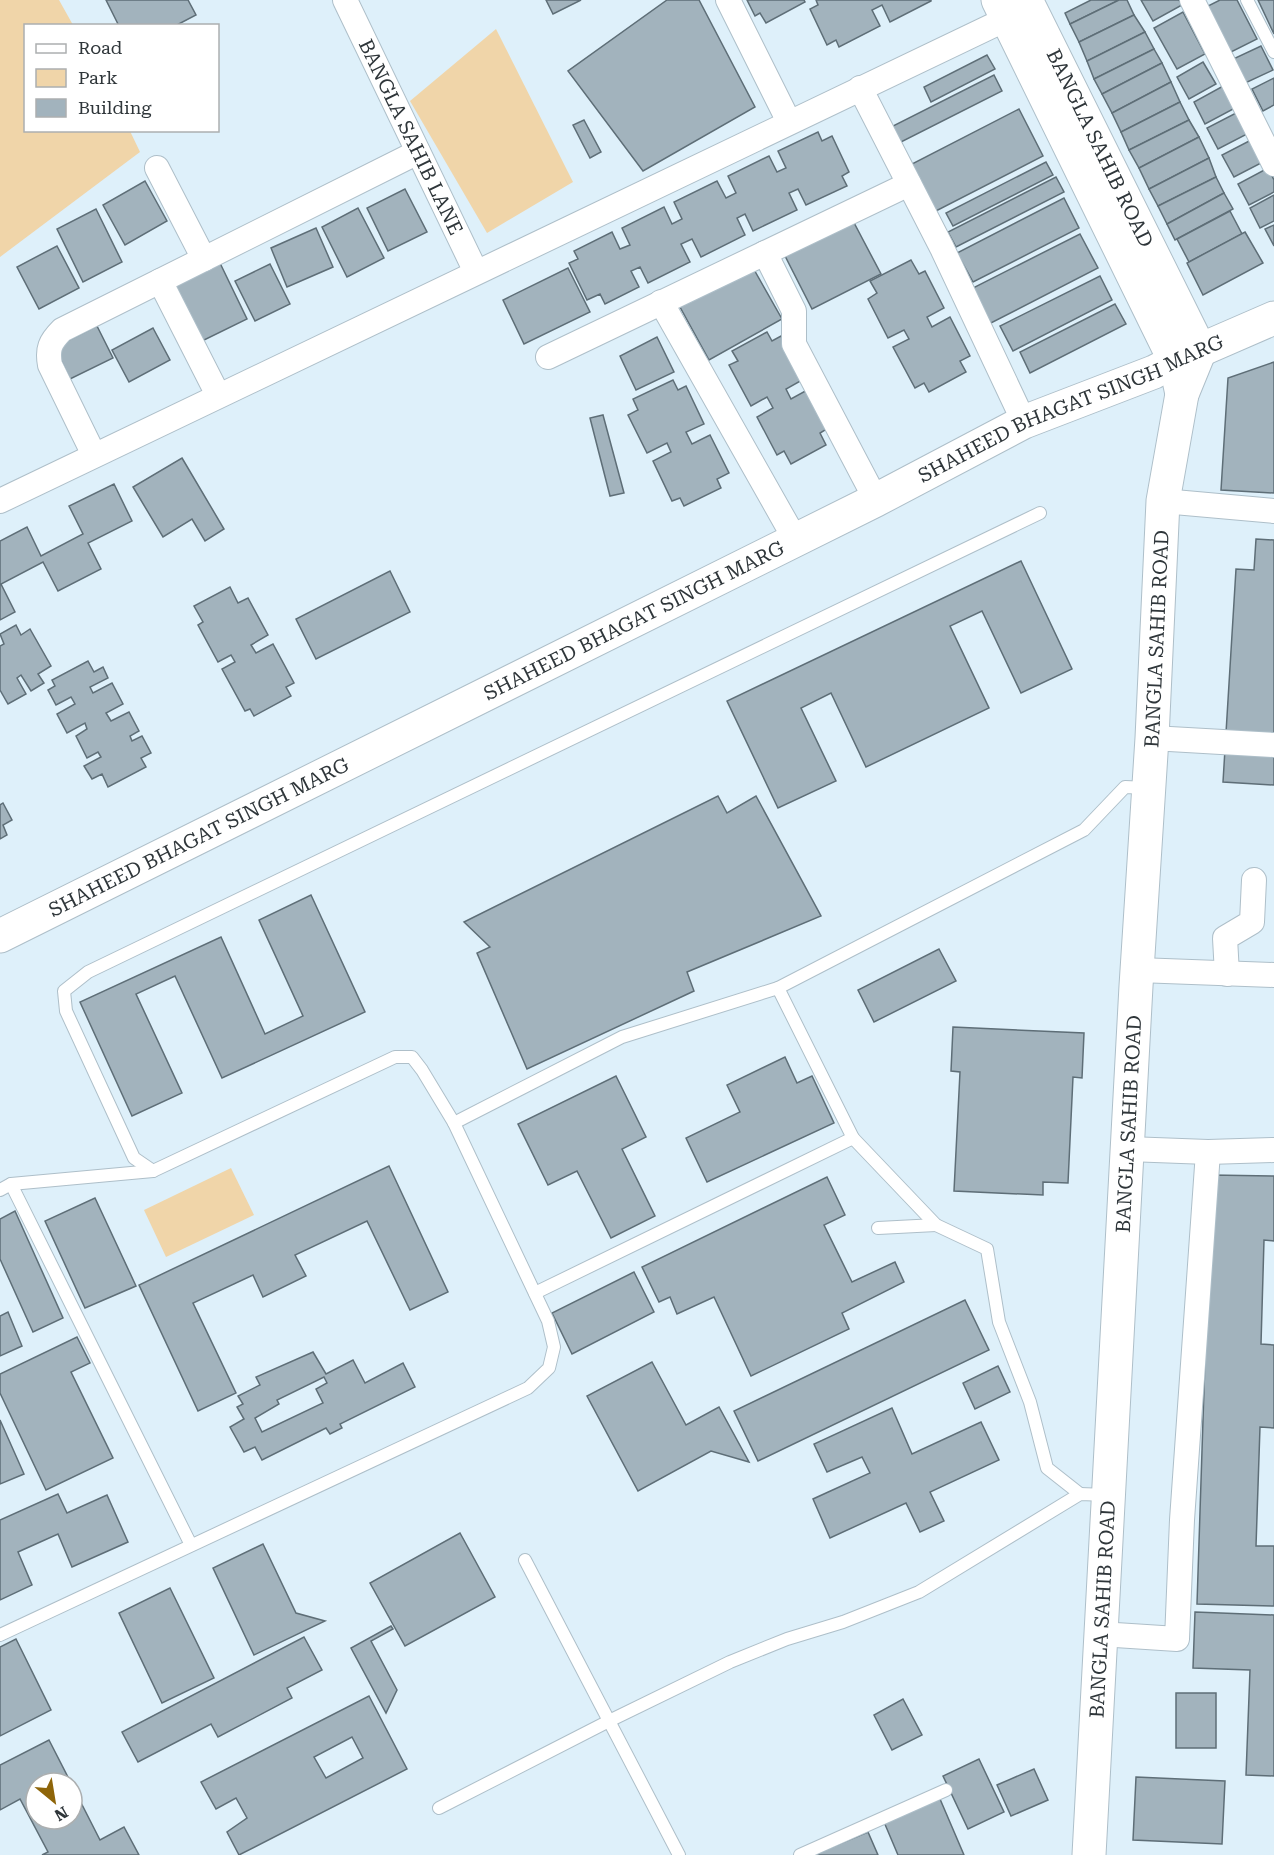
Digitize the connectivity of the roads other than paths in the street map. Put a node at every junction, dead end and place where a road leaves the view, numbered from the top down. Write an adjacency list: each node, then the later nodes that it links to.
1 (345, 0): 10 (street, BANGLA SAHIB LANE)
2 (728, 0): 8 (street)
3 (1192, 0): 9 (street)
4 (1246, 0): 6 (lane)
5 (1021, 5): 7 (street); 20 (street, BANGLA SAHIB ROAD)
6 (1274, 52)
7 (860, 88): 8 (street); 13 (street)
8 (789, 122): 16 (street)
9 (1267, 131): 11 (street)
10 (418, 152): 15 (street); 16 (street, BANGLA SAHIB LANE)
11 (1274, 164)
12 (157, 168): 15 (street)
13 (909, 184): 14 (street); 23 (street)
14 (765, 253): 18 (street); 25 (street)
15 (204, 259): 17 (street)
16 (476, 272): 22 (street)
17 (160, 281): 22 (street); 24 (street)
18 (661, 302): 21 (street); 30 (street)
19 (1274, 318): 20 (street, SHAHEED BHAGAT SINGH MARG)
20 (1187, 356): 23 (street, SHAHEED BHAGAT SINGH MARG); 27 (street, BANGLA SAHIB ROAD)
21 (548, 357)
22 (218, 395): 24 (street)
23 (1024, 422): 25 (street, SHAHEED BHAGAT SINGH MARG)
24 (94, 455): 26 (street)
25 (876, 500): 30 (street, SHAHEED BHAGAT SINGH MARG)
26 (0, 501)
27 (1163, 501): 28 (street); 31 (street, BANGLA SAHIB ROAD)
28 (1274, 511)
29 (1040, 513): 45 (lane)
30 (795, 539): 35 (street, SHAHEED BHAGAT SINGH MARG)
31 (1152, 738): 32 (street); 33 (street, BANGLA SAHIB ROAD)
32 (1274, 745)
33 (1149, 788): 36 (street, BANGLA SAHIB ROAD); 39 (lane)
34 (1254, 880): 37 (street)
35 (0, 936)
36 (1137, 970): 37 (street); 42 (street, BANGLA SAHIB ROAD)
37 (1227, 974): 38 (street)
38 (1274, 975)
39 (778, 988): 40 (lane); 41 (lane)
40 (454, 1123): 45 (lane); 49 (lane)
41 (853, 1138): 47 (lane); 49 (lane)
42 (1128, 1149): 44 (street); 50 (street, BANGLA SAHIB ROAD)
43 (1274, 1150): 44 (street)
44 (1208, 1152): 53 (street)
45 (153, 1171): 46 (lane)
46 (6, 1187): 51 (lane)
47 (936, 1225): 48 (lane); 50 (lane)
48 (878, 1228)
49 (535, 1293): 51 (lane)
50 (1094, 1495): 53 (street, BANGLA SAHIB ROAD); 55 (lane)
51 (191, 1545): 54 (lane)
52 (525, 1560): 55 (lane)
53 (1100, 1634): 60 (street, BANGLA SAHIB ROAD)
54 (0, 1635)
55 (609, 1720): 57 (lane); 58 (lane)
56 (946, 1790): 59 (lane)
57 (439, 1808)
58 (679, 1855)
59 (800, 1855)
60 (1089, 1855)

